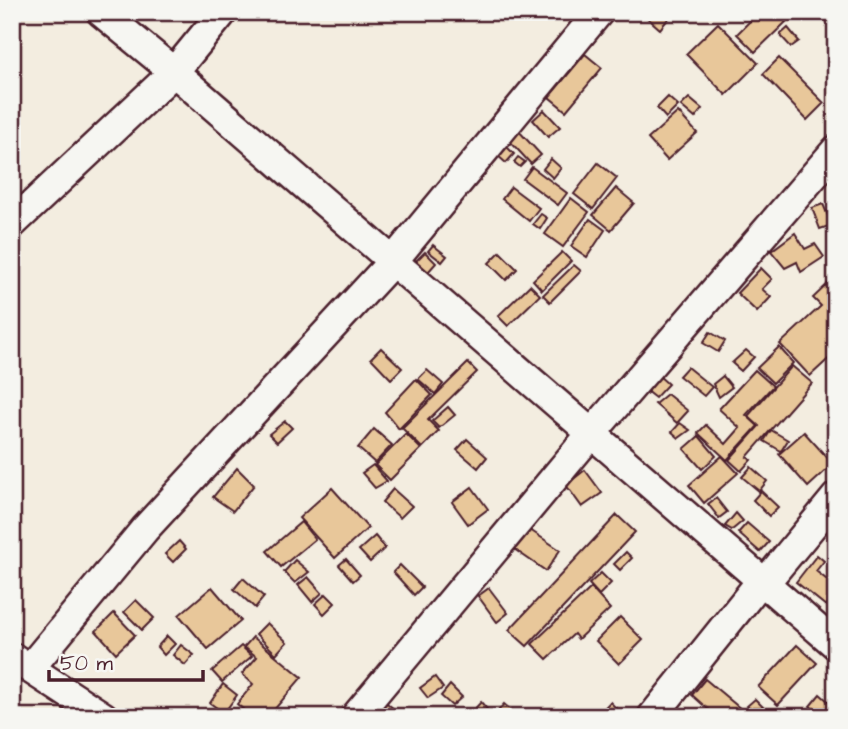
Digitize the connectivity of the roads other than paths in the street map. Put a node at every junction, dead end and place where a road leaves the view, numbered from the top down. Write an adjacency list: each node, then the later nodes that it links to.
1 (101, 12): 4 (street)
2 (223, 12): 4 (street)
3 (599, 12): 7 (street)
4 (174, 72): 6 (street); 7 (street)
5 (836, 150): 8 (street)
6 (12, 224)
7 (393, 261): 8 (street); 12 (street)
8 (591, 434): 10 (street); 14 (street)
9 (836, 497): 10 (street)
10 (761, 581): 11 (street); 15 (street)
11 (836, 645)
12 (21, 662): 13 (street)
13 (104, 717)
14 (355, 717)
15 (652, 717)

